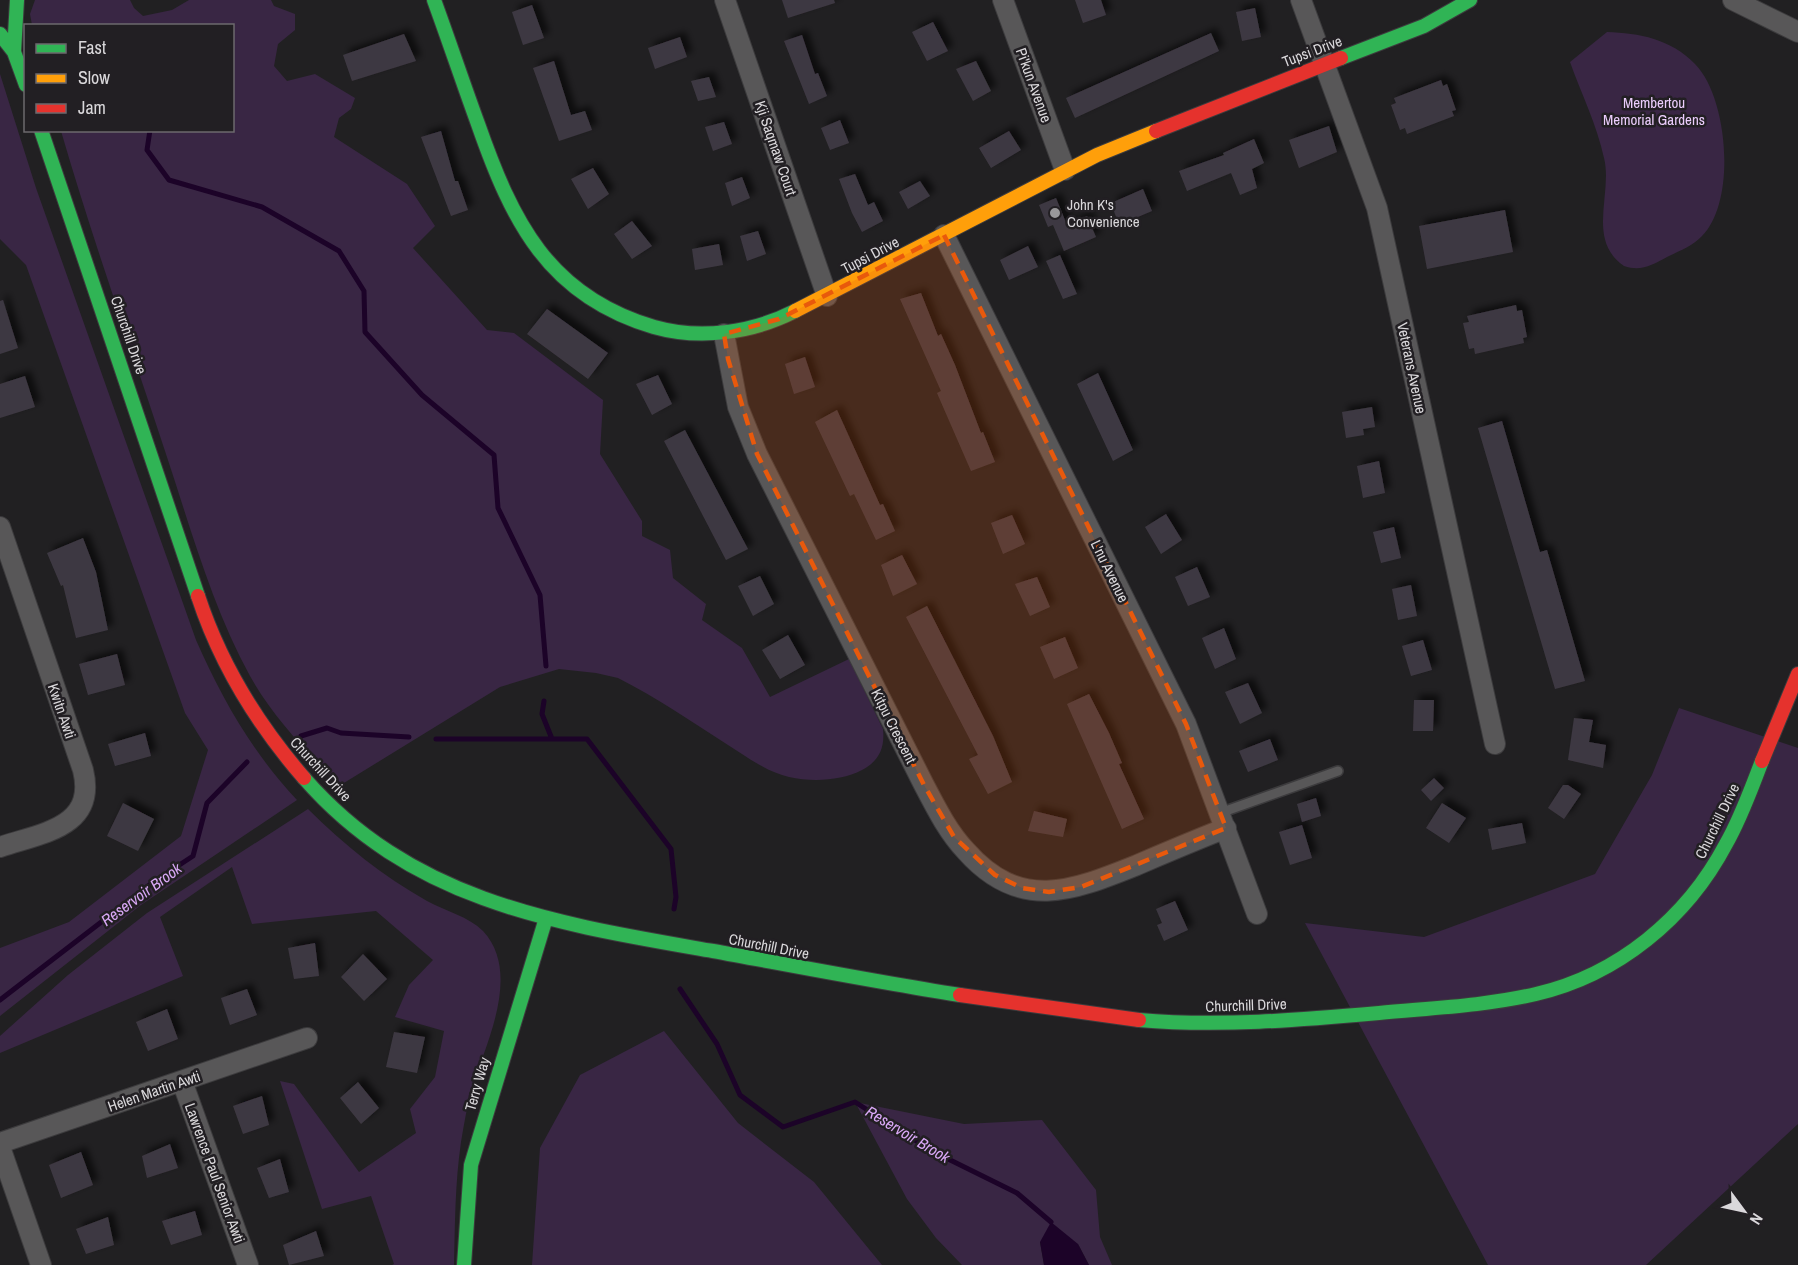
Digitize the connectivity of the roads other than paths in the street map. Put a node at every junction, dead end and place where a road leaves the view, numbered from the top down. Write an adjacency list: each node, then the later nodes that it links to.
1 (15, 0): 8 (main road); 11 (main road)
2 (434, 0): 18 (main road, Tupsi Drive)
3 (724, 0): 17 (street, Kji Saqmaw Court)
4 (1003, 0): 15 (street, Pi'kun Avenue)
5 (1301, 0): 12 (street, Veterans Avenue)
6 (1470, 0): 12 (main road, Tupsi Drive)
7 (1733, 0): 9 (street)
8 (0, 8)
9 (1798, 32)
10 (0, 34): 11 (main road)
11 (14, 52): 13 (main road)
12 (1325, 64): 15 (main road, Tupsi Drive); 21 (street, Veterans Avenue)
13 (24, 80)
14 (42, 132): 26 (main road, Churchill Drive)
15 (1065, 170): 16 (main road, Tupsi Drive)
16 (944, 236): 17 (main road, Tupsi Drive); 23 (street, L'nu Avenue)
17 (827, 296): 18 (main road, Tupsi Drive)
18 (724, 334): 23 (street, Kitpu Crescent)
19 (0, 527): 24 (street, Kwitn Awti)
20 (1798, 674): 26 (main road, Churchill Drive)
21 (1495, 744)
22 (1338, 771): 23 (lane)
23 (1223, 820): 25 (street, L'nu Avenue)
24 (0, 847)
25 (1257, 914)
26 (546, 918): 32 (main road, Terry Way)
27 (307, 1038): 28 (street, Helen Martin Awti)
28 (182, 1081): 29 (street, Helen Martin Awti); 31 (street, Lawrence Paul Senior Awti)
29 (0, 1145): 30 (street)
30 (41, 1265)
31 (248, 1265)
32 (464, 1265)

